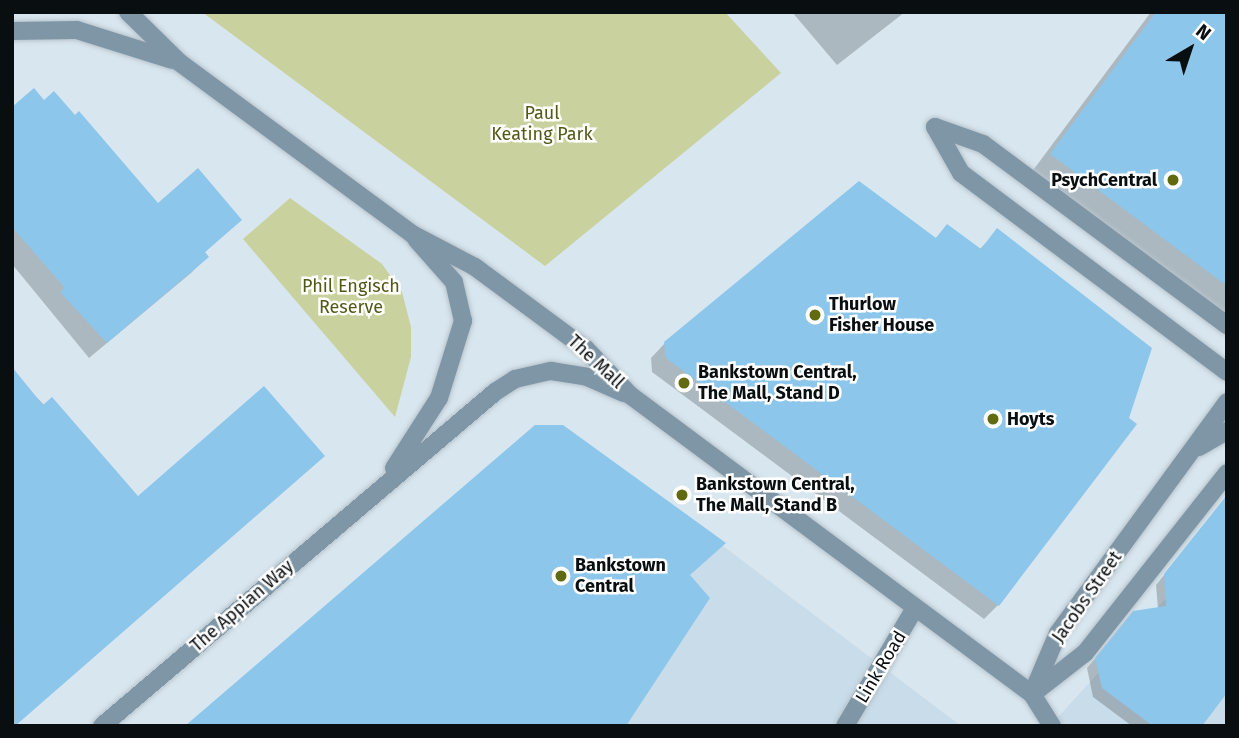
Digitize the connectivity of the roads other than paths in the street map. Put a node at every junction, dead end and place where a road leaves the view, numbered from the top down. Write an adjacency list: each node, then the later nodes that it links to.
1 (128, 12): 3 (street, The Mall)
2 (12, 31): 3 (street)
3 (179, 62): 4 (street, The Mall)
4 (412, 234): 7 (street, The Mall); 12 (street, The Appian Way)
5 (1227, 325): 6 (street)
6 (1227, 372)
7 (630, 395): 12 (street, The Appian Way); 13 (street, The Mall)
8 (1227, 402): 10 (street, Jacobs Street)
9 (1227, 431): 10 (street)
10 (1193, 451): 14 (street, Jacobs Street)
11 (1227, 473): 14 (street, Jacobs Street)
12 (382, 486): 15 (street, The Appian Way)
13 (915, 608): 14 (street, The Mall); 16 (street, Link Road)
14 (1032, 694): 17 (street, The Mall)
15 (102, 726)
16 (845, 726)
17 (1052, 726)

